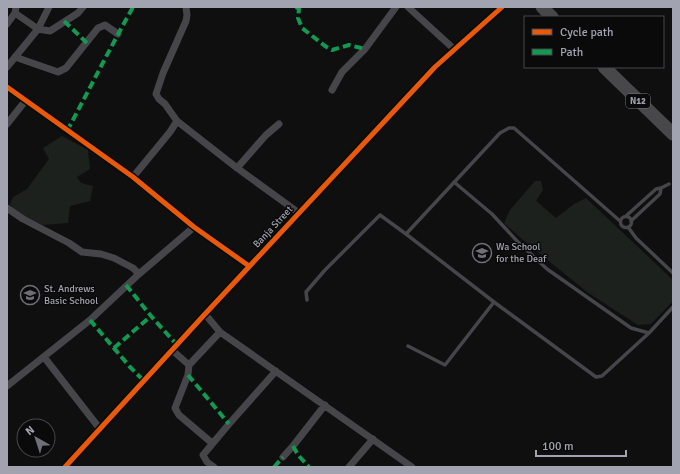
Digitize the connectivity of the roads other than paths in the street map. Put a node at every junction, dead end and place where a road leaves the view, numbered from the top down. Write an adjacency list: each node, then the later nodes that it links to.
1 (49, 7): 11 (street)
2 (83, 7): 11 (street)
3 (185, 7): 20 (street)
4 (396, 7): 18 (street)
5 (408, 7): 13 (street)
6 (502, 7): 13 (street, Banja Street)
7 (542, 7): 9 (highway)
8 (15, 10): 10 (street); 11 (street)
9 (551, 16)
10 (7, 24)
11 (38, 29): 14 (street)
12 (118, 34): 14 (street)
13 (454, 50): 30 (street, Banja Street)
14 (15, 57): 15 (street)
15 (7, 67)
16 (605, 68): 23 (highway, N12)
17 (7, 87): 19 (street)
18 (332, 90)
19 (26, 100): 21 (street); 25 (street)
20 (177, 122): 24 (street); 25 (street)
21 (7, 124)
22 (279, 124): 24 (street)
23 (673, 134)
24 (237, 168): 30 (street)
25 (133, 177): 34 (street)
26 (454, 182): 32 (lane); 36 (lane); 45 (lane)
27 (669, 184): 28 (lane)
28 (661, 188): 31 (lane); 33 (lane)
29 (7, 208): 39 (street)
30 (299, 213): 37 (street, Banja Street)
31 (626, 216): 32 (lane); 33 (lane)
32 (620, 221): 35 (lane)
33 (631, 221): 35 (lane)
34 (194, 227): 37 (street); 39 (street)
35 (628, 227): 38 (lane)
36 (406, 234): 40 (lane); 41 (lane)
37 (249, 266): 43 (street, Banja Street)
38 (673, 273)
39 (139, 274): 48 (street)
40 (307, 300)
41 (494, 302): 45 (lane); 46 (lane)
42 (673, 307): 45 (lane)
43 (205, 314): 44 (street); 47 (street, Banja Street)
44 (220, 332): 49 (street); 50 (street)
45 (650, 333)
46 (408, 346)
47 (172, 350): 49 (street); 53 (street, Banja Street)
48 (44, 356): 51 (street); 53 (street)
49 (190, 365): 55 (street)
50 (276, 371): 52 (street); 55 (street)
51 (7, 386)
52 (324, 405): 54 (street); 56 (street)
53 (100, 429): 57 (street, Banja Street)
54 (372, 439): 59 (street); 60 (street)
55 (212, 443): 58 (street)
56 (283, 457)
57 (64, 467)
58 (214, 467)
59 (349, 467)
60 (412, 467)

